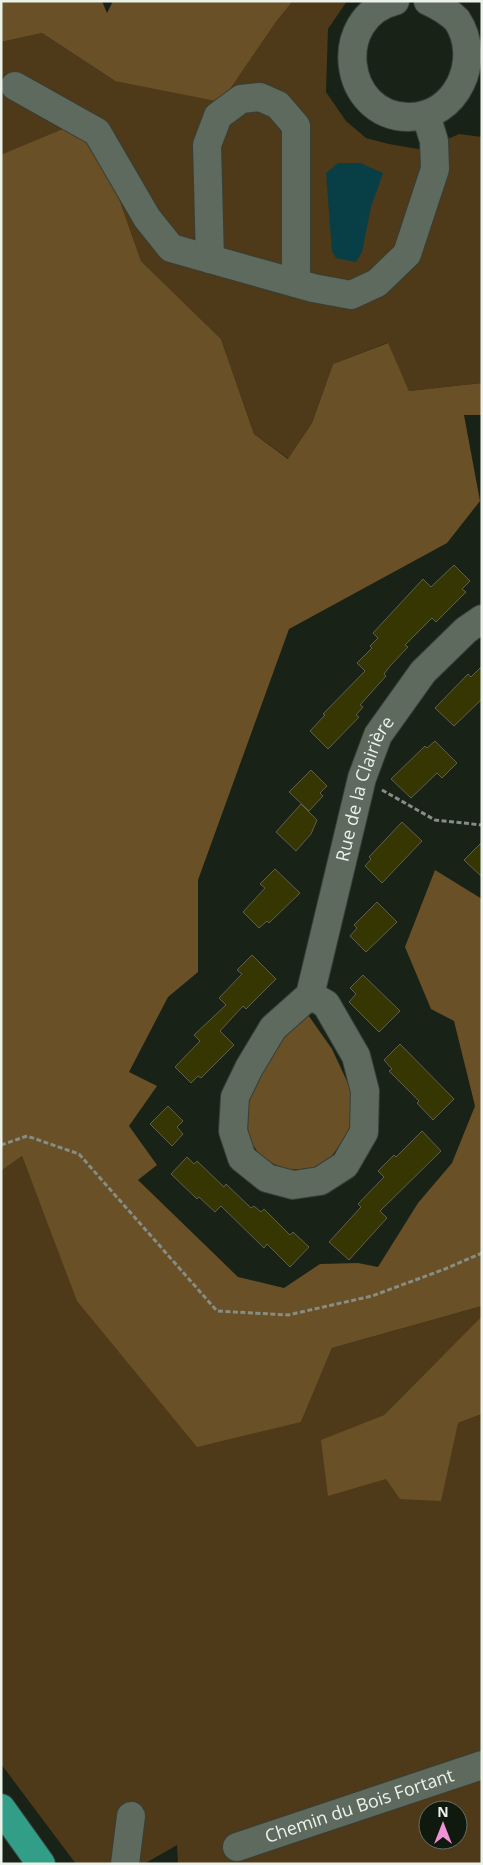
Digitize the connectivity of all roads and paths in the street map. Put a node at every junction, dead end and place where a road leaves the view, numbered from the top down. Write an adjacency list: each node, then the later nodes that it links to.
1 (395, 1): 4 (street)
2 (441, 3): 4 (street)
3 (15, 86): 5 (street)
4 (426, 115): 6 (street)
5 (210, 258): 6 (street); 6 (street)
6 (296, 282)
7 (482, 620): 8 (street, Rue de la Clairière)
8 (362, 778): 9 (path); 10 (street, Rue de la Clairière)
9 (482, 825)
10 (310, 995): 10 (street)
11 (1, 1145): 12 (path)
12 (482, 1253)
13 (482, 1765): 16 (street, Chemin du Bois Fortant)
14 (1, 1808): 17 (highway)
15 (131, 1816): 18 (street)
16 (237, 1846)
17 (41, 1863)
18 (125, 1864)

